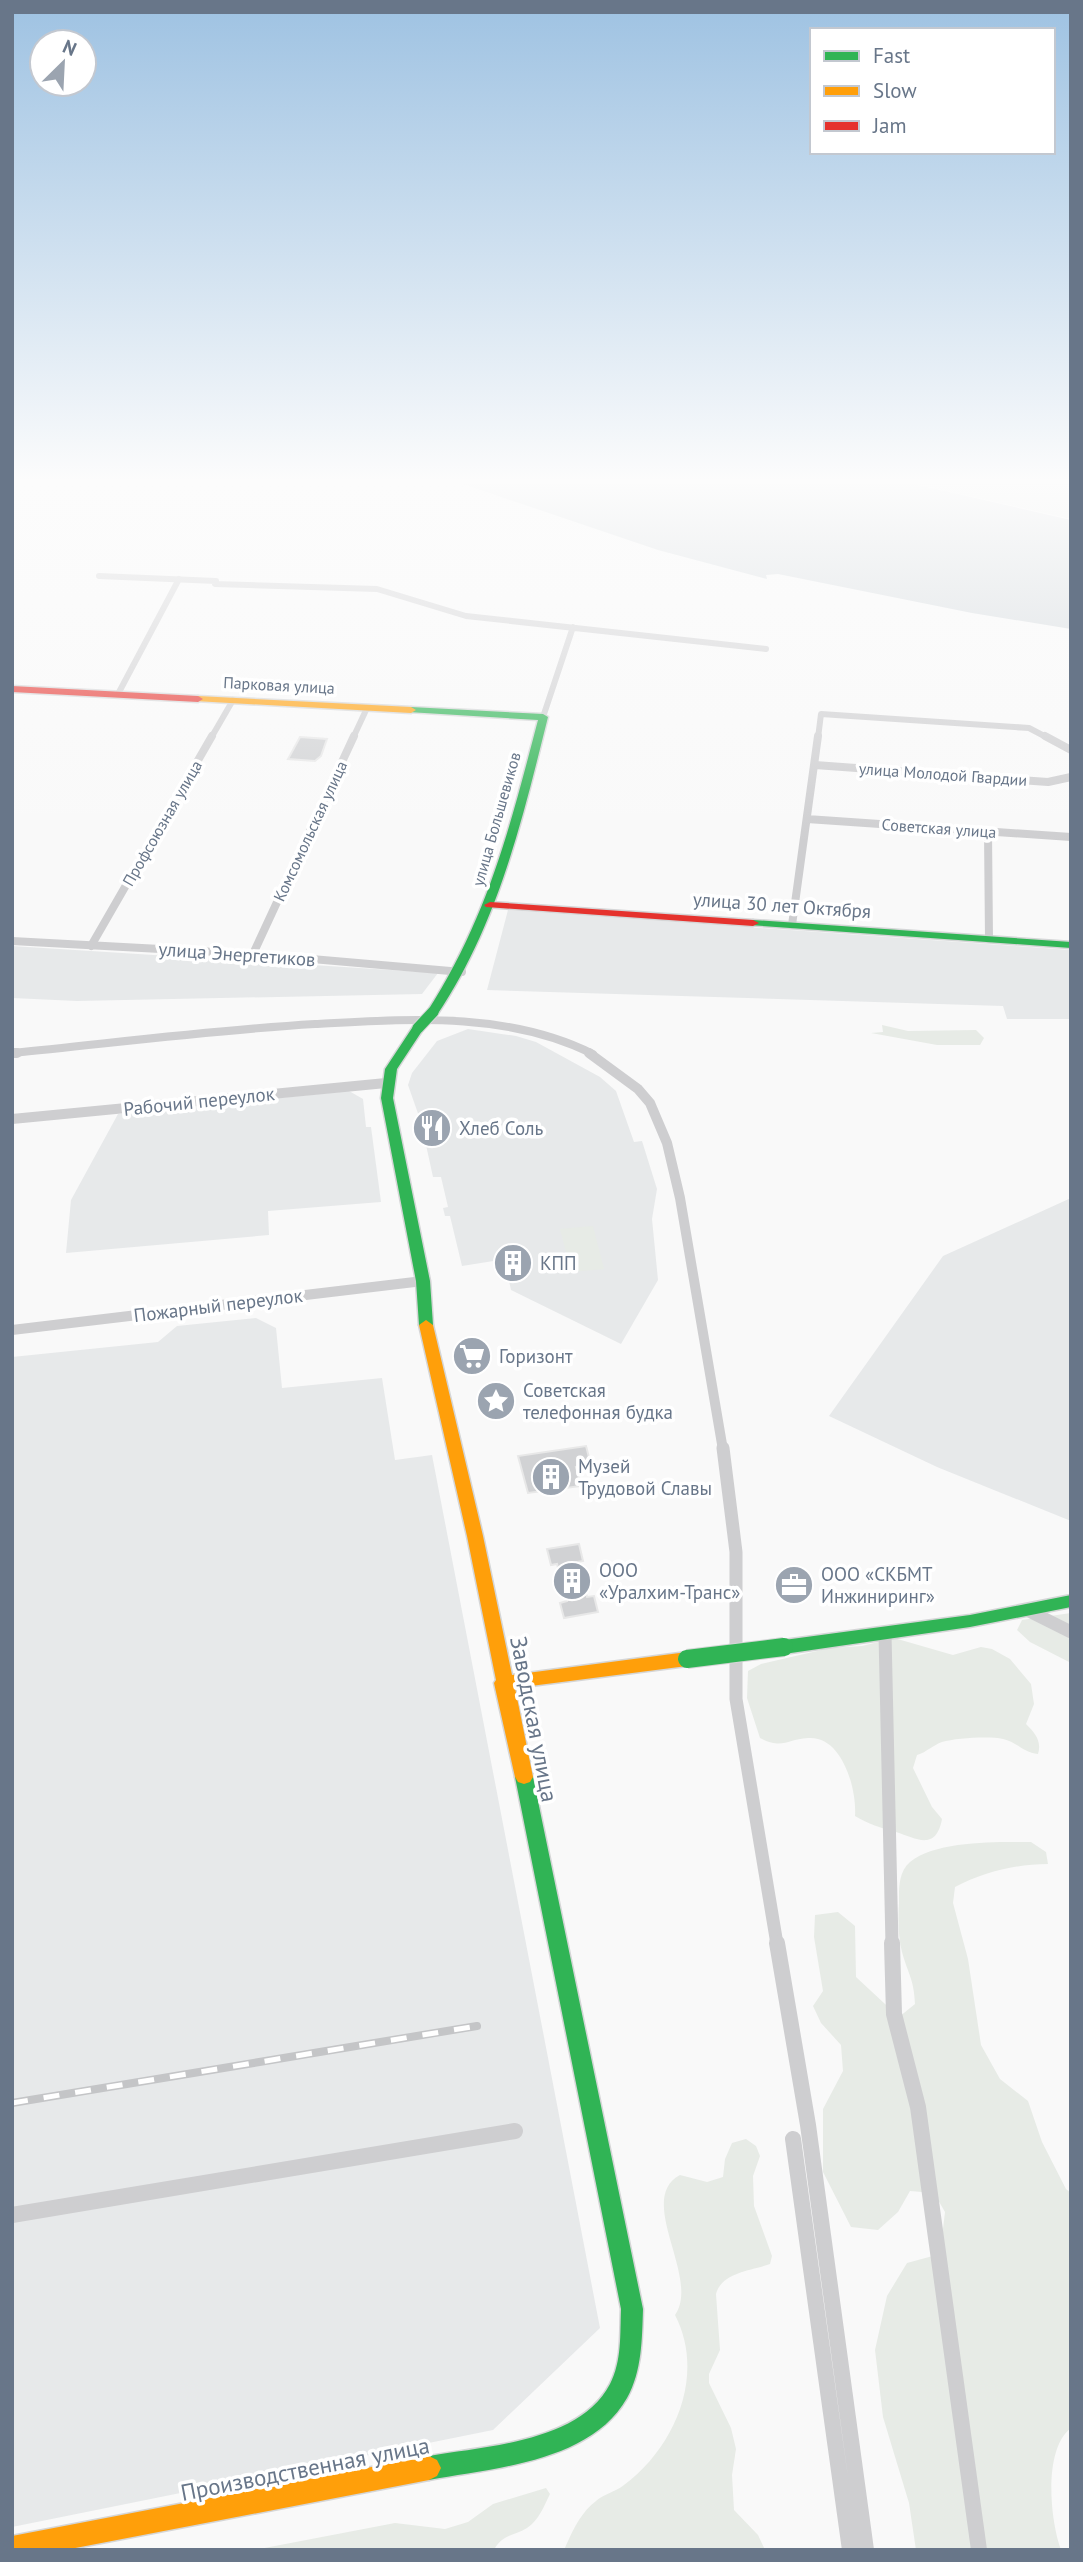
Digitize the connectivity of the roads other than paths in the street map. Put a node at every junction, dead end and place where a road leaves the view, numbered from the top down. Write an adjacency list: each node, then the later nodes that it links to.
1 (166, 604): 6 (street)
2 (421, 604): 3 (street)
3 (573, 627): 4 (street); 9 (street, улица Большевиков)
4 (766, 649)
5 (12, 689): 6 (street, Парковая улица)
6 (118, 694): 7 (street, Парковая улица)
7 (233, 700): 8 (street, Парковая улица); 21 (street, Профсоюзная улица)
8 (367, 708): 9 (street, Парковая улица); 22 (street, Комсомольская улица)
9 (543, 717): 16 (street, улица Большевиков)
10 (1071, 750): 11 (street)
11 (815, 765): 12 (street, улица Молодой Гвардии); 13 (street)
12 (1071, 777)
13 (807, 819): 14 (street, Советская улица); 17 (street)
14 (988, 832): 15 (street, Советская улица); 18 (street)
15 (1071, 837)
16 (490, 905): 17 (street, улица 30 лет Октября); 23 (street, улица Большевиков)
17 (792, 925): 18 (street, улица 30 лет Октября)
18 (989, 939): 20 (street, улица 30 лет Октября)
19 (12, 941): 21 (street, улица Энергетиков)
20 (1071, 945)
21 (91, 946): 22 (street, улица Энергетиков)
22 (253, 954): 23 (street, улица Энергетиков)
23 (462, 972): 25 (street, улица Большевиков, bridge)
24 (12, 1053): 37 (street)
25 (386, 1083): 26 (street, Рабочий переулок); 27 (street, Заводская улица)
26 (12, 1119)
27 (423, 1281): 28 (street, Пожарный переулок); 33 (street, Заводская улица)
28 (12, 1330)
29 (1071, 1601): 30 (street)
30 (1027, 1610): 31 (street); 32 (street)
31 (1071, 1632)
32 (885, 1634): 33 (street, bridge); 43 (street)
33 (503, 1683): 38 (street, Заводская улица)
34 (515, 2131): 36 (street)
35 (793, 2139): 39 (street)
36 (12, 2215)
37 (828, 2287): 39 (street); 42 (street)
38 (600, 2419): 40 (street, Производственная улица)
39 (845, 2518): 41 (street)
40 (12, 2548)
41 (850, 2550)
42 (866, 2550)
43 (979, 2550)

